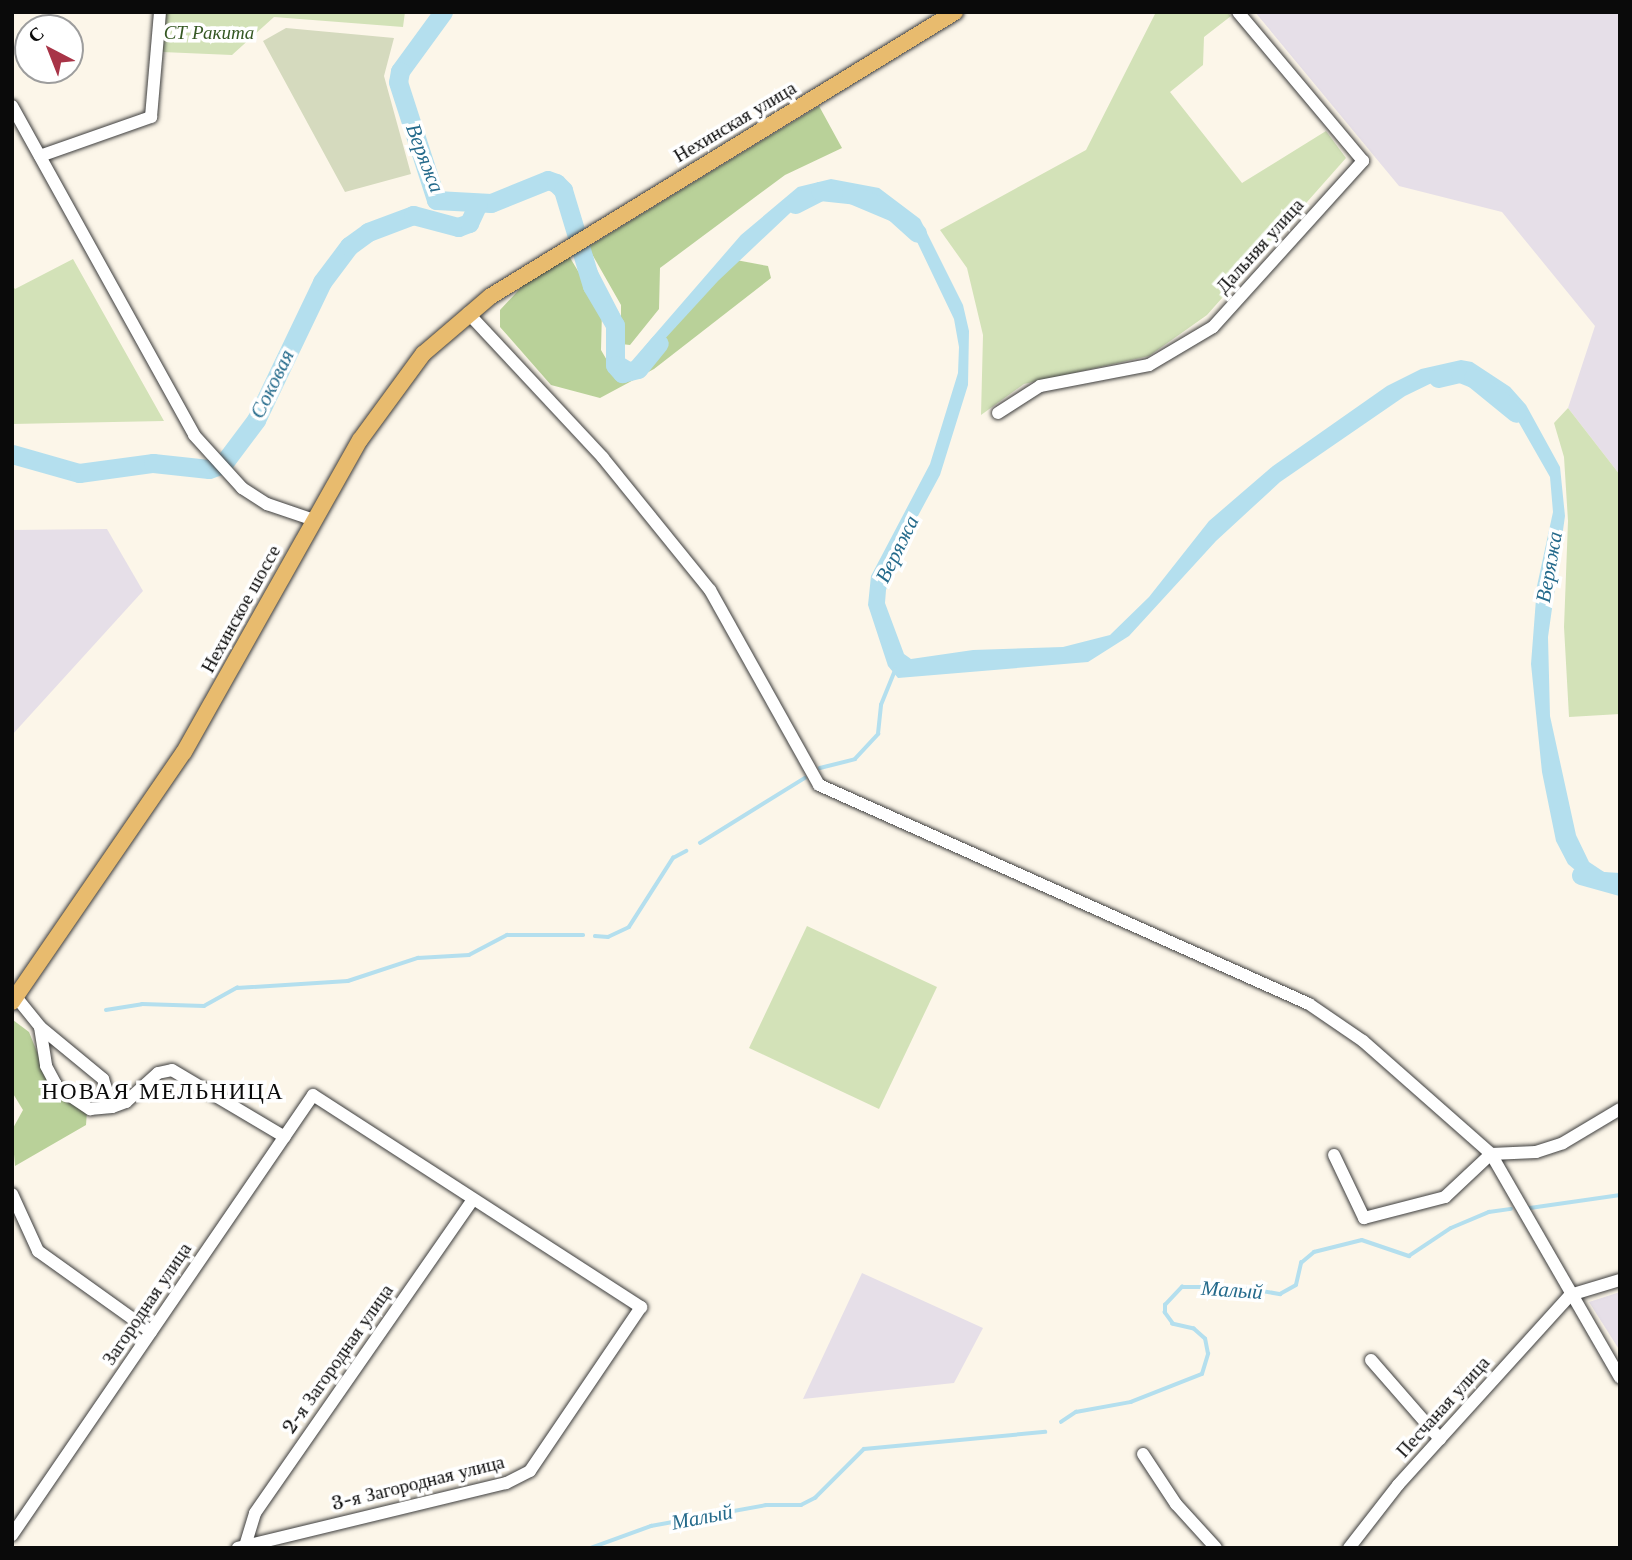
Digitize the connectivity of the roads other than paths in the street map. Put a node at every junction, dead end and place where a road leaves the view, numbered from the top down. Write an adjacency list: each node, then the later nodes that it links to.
1 (160, 12): 5 (street)
2 (955, 12): 6 (main road, Нехинская улица)
3 (1238, 12): 8 (street, Дальняя улица)
4 (12, 106): 5 (street)
5 (40, 156): 9 (street)
6 (537, 267): 7 (main road, Нехинское шоссе)
7 (468, 313): 9 (main road, Нехинское шоссе); 15 (street)
8 (998, 413)
9 (314, 520): 10 (main road, Нехинское шоссе)
10 (14, 999): 11 (street)
11 (40, 1027): 12 (street); 12 (street)
12 (112, 1107): 14 (street)
13 (1620, 1109): 15 (street)
14 (285, 1137): 18 (street, Загородная улица); 21 (street, Загородная улица)
15 (1491, 1154): 16 (street); 20 (street)
16 (1334, 1155)
17 (12, 1194): 21 (street)
18 (473, 1199): 27 (street, 2-я Загородная улица); 27 (street, 3-я Загородная улица)
19 (1620, 1280): 20 (street)
20 (1570, 1295): 23 (street); 24 (street, Песчаная улица)
21 (151, 1332): 26 (street, Загородная улица)
22 (1371, 1360): 24 (street)
23 (1620, 1377)
24 (1440, 1439): 29 (street, Песчаная улица)
25 (1143, 1454): 28 (street)
26 (12, 1535)
27 (241, 1547)
28 (1216, 1548)
29 (1349, 1548)

